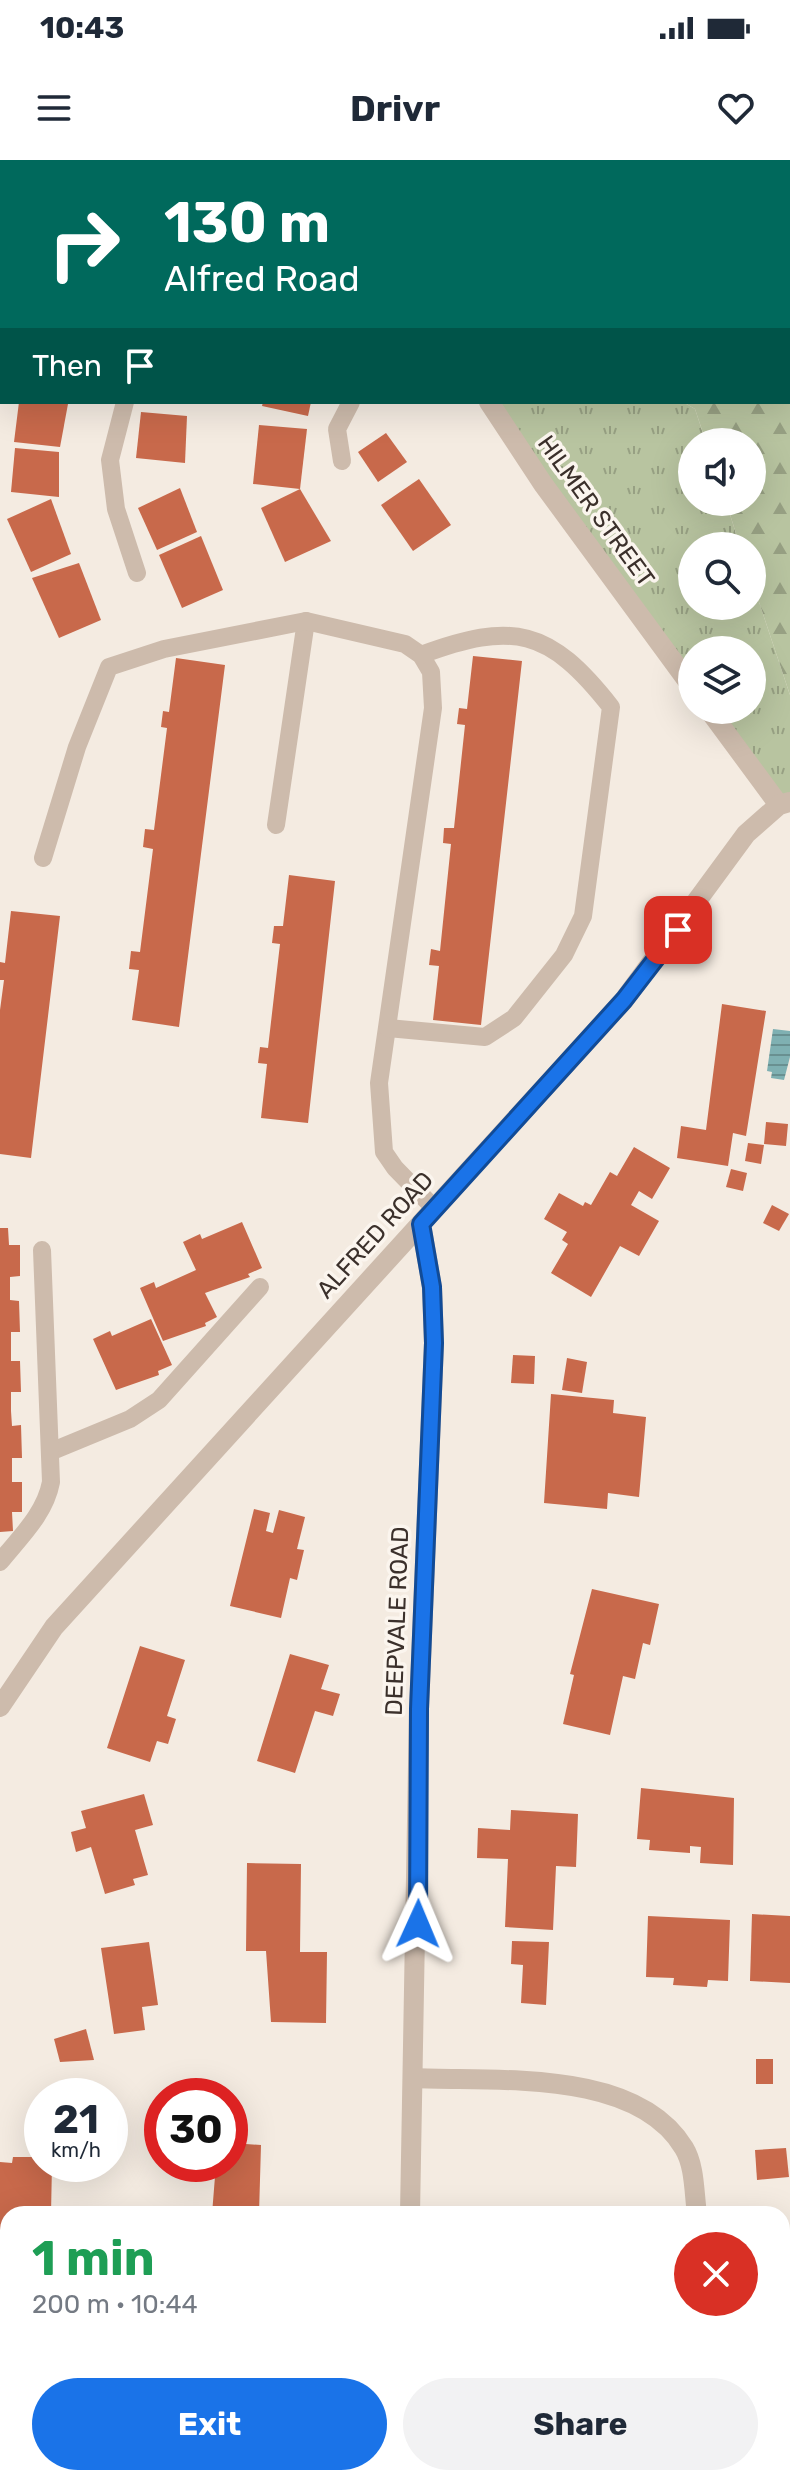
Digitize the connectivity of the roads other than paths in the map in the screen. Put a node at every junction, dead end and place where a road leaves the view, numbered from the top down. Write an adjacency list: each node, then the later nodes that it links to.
1 (124, 404): 5 (lane)
2 (350, 404): 4 (lane)
3 (490, 404): 8 (street, HILMER STREET)
4 (342, 461)
5 (137, 573)
6 (306, 621): 7 (lane); 11 (lane); 12 (lane)
7 (421, 655): 13 (lane); 13 (lane)
8 (678, 668)
9 (720, 724): 10 (street)
10 (784, 804): 14 (street, ALFRED ROAD)
11 (276, 825)
12 (43, 858)
13 (388, 1028): 14 (lane)
14 (427, 1216): 19 (street, ALFRED ROAD); 20 (street, DEEPVALE ROAD)
15 (42, 1250): 17 (lane)
16 (260, 1287): 17 (lane)
17 (50, 1452): 18 (lane)
18 (0, 1562)
19 (0, 1707)
20 (415, 2078): 21 (street, DEEPVALE ROAD); 22 (street)
21 (410, 2206)
22 (696, 2206)

